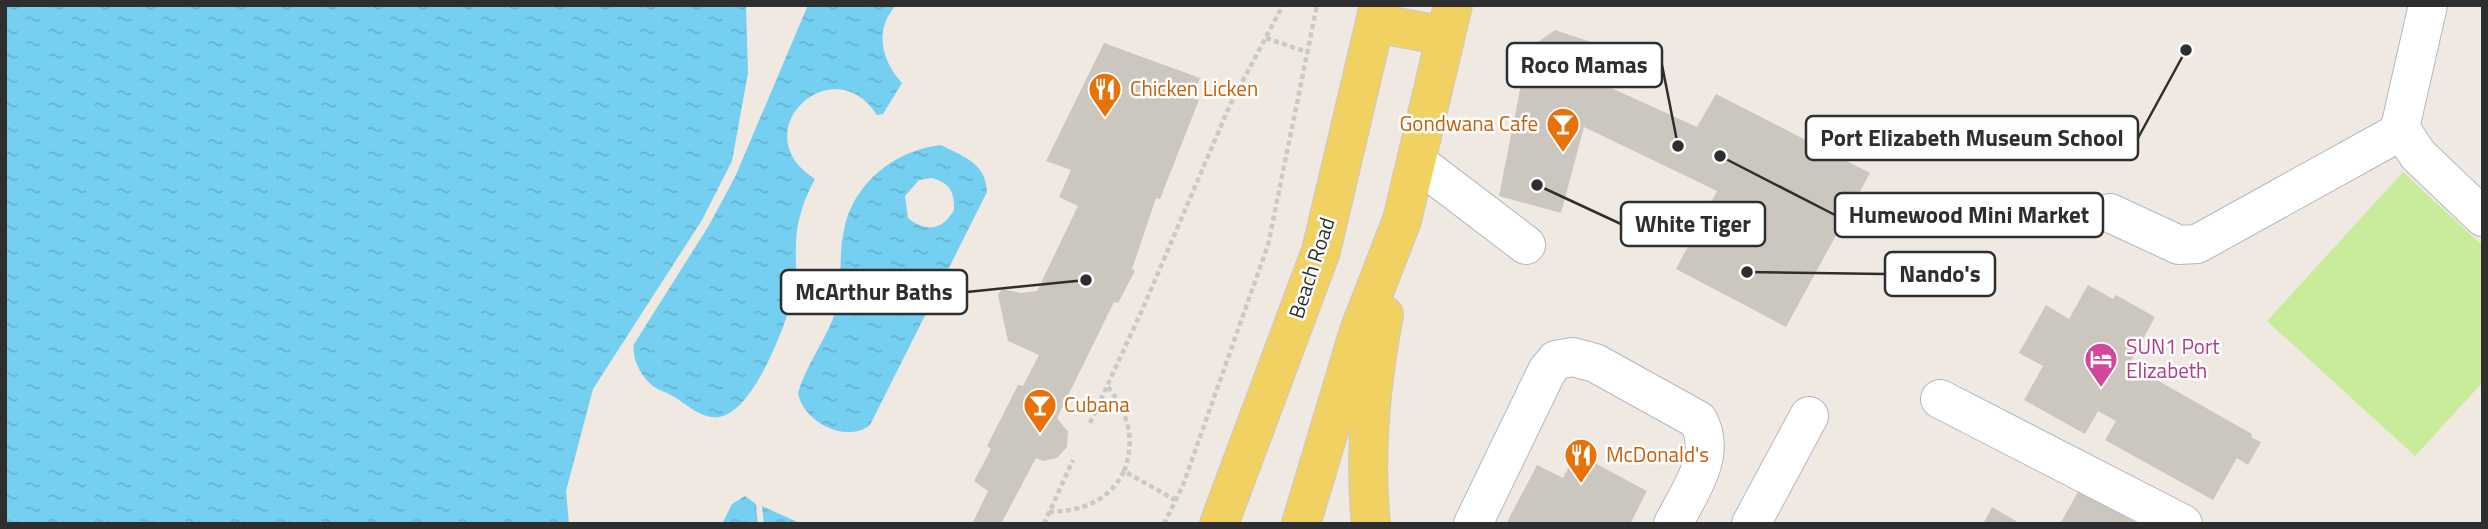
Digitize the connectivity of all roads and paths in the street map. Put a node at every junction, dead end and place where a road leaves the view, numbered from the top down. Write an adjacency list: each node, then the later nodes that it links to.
1 (1283, 5): 6 (path)
2 (1317, 5): 7 (path)
3 (2428, 5): 8 (lane)
4 (1377, 14): 5 (main road); 24 (main road, Beach Road)
5 (1449, 21): 9 (main road)
6 (1266, 38): 7 (path); 14 (path)
7 (1307, 52): 20 (path)
8 (2400, 128): 10 (lane); 11 (lane)
9 (1417, 162): 12 (main road); 13 (lane)
10 (2110, 213)
11 (2483, 218)
12 (1402, 220): 25 (main road); 26 (main road)
13 (1526, 245)
14 (1108, 387): 17 (path); 19 (path)
15 (1940, 399): 30 (lane)
16 (1809, 416): 29 (lane)
17 (1090, 423)
18 (1073, 460): 21 (path)
19 (1124, 471): 20 (path); 21 (path)
20 (1175, 500): 23 (path)
21 (1049, 512): 22 (path)
22 (1044, 524)
23 (1164, 524)
24 (1219, 524)
25 (1301, 524)
26 (1371, 524)
27 (1473, 524): 28 (lane)
28 (1672, 524)
29 (1751, 524)
30 (2183, 524)

